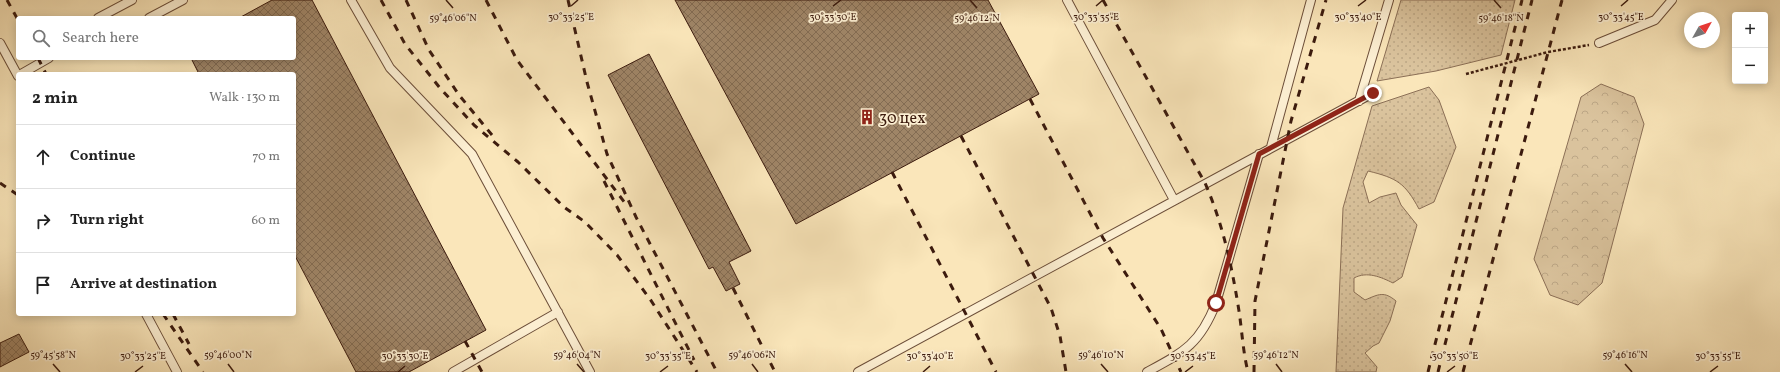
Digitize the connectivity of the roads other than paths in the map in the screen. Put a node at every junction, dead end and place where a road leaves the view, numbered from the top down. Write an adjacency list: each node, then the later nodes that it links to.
1 (132, 0): 8 (lane)
2 (183, 0): 9 (lane)
3 (351, 0): 20 (lane)
4 (1067, 0): 19 (lane)
5 (1311, 0): 17 (lane)
6 (1389, 0): 16 (lane)
7 (1672, 0): 11 (lane)
8 (102, 16)
9 (153, 16)
10 (0, 44): 13 (lane)
11 (1599, 44)
12 (46, 60): 14 (lane)
13 (16, 72)
14 (24, 72)
15 (1373, 93): 16 (lane)
16 (1359, 101): 17 (lane)
17 (1271, 147): 18 (lane)
18 (1259, 154): 19 (lane); 26 (lane)
19 (1174, 200): 25 (lane)
20 (558, 312): 23 (lane); 24 (lane)
21 (147, 316): 22 (lane)
22 (177, 372)
23 (453, 372)
24 (590, 372)
25 (858, 372)
26 (1147, 372)

